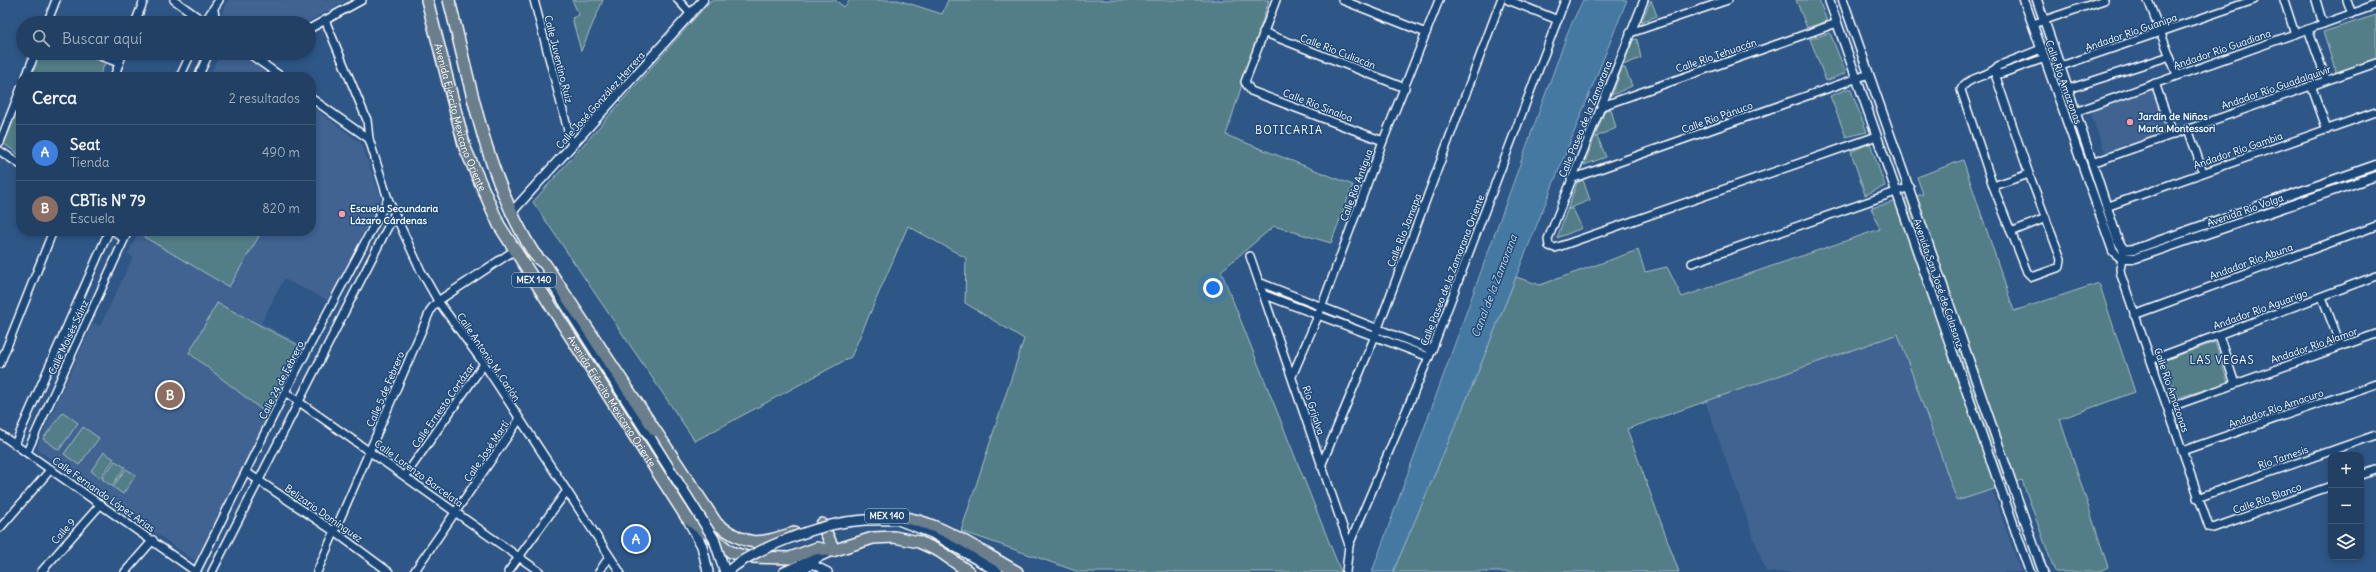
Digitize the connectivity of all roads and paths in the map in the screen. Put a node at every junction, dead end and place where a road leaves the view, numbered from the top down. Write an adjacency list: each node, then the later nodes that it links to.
1 (56, 0): 33 (street)
2 (144, 0): 34 (street)
3 (174, 0): 35 (street)
4 (219, 0): 30 (street)
5 (362, 0): 38 (street)
6 (427, 0): 115 (main road, Avenida Ejército Mexicano Oriente / MEX 140)
7 (449, 0): 105 (main road, Avenida Ejército Mexicano Oriente / MEX 140)
8 (534, 0): 91 (street, Calle Juventino Ruiz)
9 (678, 0): 31 (street)
10 (703, 0): 31 (street, Calle José González Herrera)
11 (1276, 0): 46 (street)
12 (1342, 0): 47 (street)
13 (1439, 0): 47 (street, Calle Río Antigua)
14 (1501, 0): 131 (street, Calle Río Jamapa)
15 (1508, 0): 39 (street)
16 (1566, 0): 39 (street, Calle Paseo de la Zamorana Oriente)
17 (1644, 0): 49 (street, Calle Paseo de la Zamorana)
18 (1728, 0): 49 (street)
19 (1829, 0): 41 (street, Avenida San José de Calasanz)
20 (1843, 0): 69 (street, Avenida San José de Calasanz)
21 (2024, 0): 42 (street, Calle Río Amazonas)
22 (2037, 0): 40 (street, Calle Río Amazonas)
23 (2104, 0): 40 (street)
24 (2148, 0): 48 (street)
25 (2254, 0): 48 (street, Andador Río Guanipa)
26 (2284, 0): 50 (street)
27 (2316, 0): 43 (street)
28 (2347, 0): 32 (street)
29 (2376, 5): 32 (street, Andador Río Guadiana)
30 (214, 10): 36 (street); 37 (street)
31 (690, 14): 91 (street, Calle José González Herrera)
32 (2352, 14): 43 (street, Andador Río Guadiana)
33 (50, 16)
34 (138, 16)
35 (196, 16)
36 (210, 16)
37 (215, 16)
38 (324, 20): 44 (street); 88 (street, Calle Antonio M. Carlón)
39 (1558, 20): 136 (street, Calle Paseo de la Zamorana Oriente)
40 (2044, 20): 42 (street); 62 (street, Calle Río Amazonas)
41 (1837, 23): 71 (street, Avenida San José de Calasanz); 79 (street, Calle Río Tehuacán)
42 (2033, 24): 51 (street, Calle Río Amazonas)
43 (2323, 24): 45 (street, Andador Río Guadiana)
44 (316, 25)
45 (2308, 30): 50 (street, Andador Río Guadiana); 72 (street)
46 (1263, 32): 75 (street, Calle Río Culiacán); 89 (street, Calle Río Sinaloa)
47 (1426, 32): 75 (street, Calle Río Antigua)
48 (2161, 32): 52 (street); 62 (street, Andador Río Guanipa)
49 (1630, 34): 79 (street, Calle Paseo de la Zamorana)
50 (2295, 34): 70 (street, Andador Río Guadiana)
51 (2042, 49): 53 (street, Calle Río Amazonas); 63 (street)
52 (2170, 56): 70 (street); 76 (street)
53 (2045, 58): 63 (street); 83 (street, Calle Río Amazonas)
54 (32, 60): 64 (street)
55 (111, 60): 60 (street)
56 (120, 60): 60 (street)
57 (188, 60): 66 (street)
58 (206, 60): 67 (street)
59 (258, 60): 68 (street)
60 (119, 63): 65 (street)
61 (2376, 63): 72 (street, Andador Río Guadalquivir)
62 (2061, 66): 76 (street, Calle Río Amazonas)
63 (1994, 71): 97 (street); 100 (street)
64 (28, 72)
65 (116, 72)
66 (182, 72)
67 (200, 72)
68 (275, 72)
69 (1869, 74): 71 (street, Calle Río Pánuco); 101 (street, Avenida San José de Calasanz)
70 (2177, 75): 73 (street, Andador Río Guadiana)
71 (1856, 77): 87 (street, Avenida San José de Calasanz); 99 (street, Calle Río Pánuco)
72 (2326, 80): 74 (street, Andador Río Guadalquivir)
73 (2155, 84): 80 (street, Andador Río Guadiana); 86 (street)
74 (2311, 85): 84 (street, Andador Río Guadalquivir); 85 (street)
75 (1405, 88): 89 (street, Calle Río Antigua)
76 (2068, 89): 80 (street, Calle Río Amazonas)
77 (16, 101): 90 (street)
78 (316, 101): 88 (street)
79 (1602, 106): 99 (street, Calle Paseo de la Zamorana)
80 (2075, 112): 82 (street, Calle Río Amazonas)
81 (2376, 112): 85 (street, Andador Río Gambia)
82 (2080, 125): 83 (street); 94 (street, Calle Río Amazonas)
83 (2070, 129): 119 (street, Calle Río Amazonas)
84 (2188, 129): 86 (street, Andador Río Guadalquivir); 96 (street)
85 (2327, 130): 96 (street, Andador Río Gambia)
86 (2172, 134): 94 (street, Andador Río Guadalquivir)
87 (1877, 136): 99 (street, Calle Paseo de la Zamorana); 102 (street, Avenida San José de Calasanz)
88 (370, 139): 103 (street, Calle Antonio M. Carlón)
89 (1383, 141): 127 (street, Calle Río Antigua)
90 (0, 142)
91 (572, 146): 105 (street, Calle José González Herrera)
92 (0, 151): 93 (street)
93 (16, 162)
94 (2092, 163): 104 (street, Calle Río Amazonas)
95 (2376, 165): 116 (street, Avenida Río Volga)
96 (2203, 172): 104 (street, Andador Río Gambia)
97 (2029, 174): 100 (street); 107 (street)
98 (2376, 176): 119 (street, Avenida Río Volga)
99 (1571, 179)
100 (1993, 186): 109 (street)
101 (1910, 187): 102 (street); 126 (street, Avenida San José de Calasanz)
102 (1896, 192): 120 (street); 128 (street, Avenida San José de Calasanz)
103 (388, 199): 106 (street, Calle Antonio M. Carlón); 143 (street, Calle 24 de Febrero)
104 (2106, 207): 116 (street, Calle Río Amazonas)
105 (512, 213): 118 (main road, Avenida Ejército Mexicano Oriente / MEX 140)
106 (394, 215): 125 (street, Calle Antonio M. Carlón); 144 (street)
107 (2046, 218): 109 (street); 109 (street)
108 (2376, 226): 129 (street, Andador Río Abuna)
109 (2010, 232)
110 (51, 236): 138 (street)
111 (107, 236): 149 (street, Calle Moisés Sáinz)
112 (120, 236): 114 (street)
113 (126, 236): 114 (street, Calle Moisés Sáinz)
114 (124, 239): 152 (street, Calle Moisés Sáinz)
115 (515, 250): 125 (street, Calle 5 de Febrero); 165 (main road, Avenida Ejército Mexicano Oriente / MEX 140)
116 (2124, 250): 119 (street, Calle Río Amazonas)
117 (1250, 256): 122 (street, Río Grijalva)
118 (535, 258): 166 (main road, Avenida Ejército Mexicano Oriente / MEX 140); 189 (main road, Avenida Ejército Mexicano Oriente / MEX 140, bridge)
119 (2121, 258): 129 (street, Calle Río Amazonas)
120 (1692, 264)
121 (2376, 276): 124 (street, Andador Río Aguarigo)
122 (1261, 283): 123 (street, Río Grijalva); 127 (street)
123 (1265, 295): 130 (street); 140 (street, Río Grijalva)
124 (2322, 297): 133 (street, Andador Río Aguarigo); 135 (street)
125 (438, 301): 139 (street, Calle Antonio M. Carlón); 150 (street, Calle 5 de Febrero)
126 (1949, 301): 128 (street); 197 (street, Avenida San José de Calasanz)
127 (1322, 306): 130 (street, Calle Río Antigua); 131 (street)
128 (1937, 306): 196 (street, Avenida San José de Calasanz)
129 (2134, 315): 137 (street, Calle Río Amazonas)
130 (1318, 316): 134 (street); 140 (street, Calle Río Antigua)
131 (1378, 328): 134 (street, Calle Río Jamapa); 136 (street)
132 (2376, 334): 135 (street, Andador Río Alamor)
133 (2219, 335): 137 (street, Andador Río Aguarigo); 141 (street)
134 (1375, 336): 136 (street); 153 (street, Calle Río Jamapa)
135 (2341, 346): 141 (street, Andador Río Alamor)
136 (1431, 354): 171 (street, Calle Paseo de la Zamorana Oriente)
137 (2151, 360): 145 (street, Calle Río Amazonas)
138 (0, 364)
139 (484, 364): 146 (street, Calle Antonio M. Carlón); 158 (street, Calle Ernesto Cortázar)
140 (1292, 376): 153 (street, Río Grijalva)
141 (2235, 384): 145 (street, Andador Río Alamor)
142 (2376, 384): 151 (street, Andador Río Amacuro)
143 (285, 392): 144 (street, Calle Lorenzo Barcelata); 156 (street, Calle 24 de Febrero)
144 (300, 401): 150 (street, Calle Lorenzo Barcelata); 159 (street)
145 (2168, 408): 151 (street, Calle Río Amazonas)
146 (519, 420): 161 (street, Calle Antonio M. Carlón); 164 (street, Calle José Martí)
147 (2376, 435): 162 (street, Río Tamesis)
148 (1, 436): 149 (street, Calle Fernando López Arias)
149 (15, 444): 152 (street, Calle Fernando López Arias)
150 (370, 450): 158 (street, Calle Lorenzo Barcelata); 169 (street, Calle 5 de Febrero)
151 (2182, 451): 162 (street, Calle Río Amazonas)
152 (27, 452): 154 (street, Calle Fernando López Arias)
153 (1321, 466): 171 (street, Río Grijalva)
154 (51, 469): 163 (street, Calle Fernando López Arias); 168 (street)
155 (2376, 470): 157 (street)
156 (246, 472): 159 (street, Belizario Domínguez); 179 (street, Calle 24 de Febrero)
157 (2364, 475)
158 (405, 476): 164 (street, Calle Lorenzo Barcelata)
159 (259, 480): 169 (street, Belizario Domínguez); 180 (street)
160 (2328, 487): 167 (street, Calle Río Blanco)
161 (566, 492): 173 (street); 174 (street, Calle Antonio M. Carlón)
162 (2197, 498): 167 (street, Calle Río Amazonas)
163 (101, 504): 170 (street, Calle Fernando López Arias); 177 (street, Calle 9)
164 (456, 513): 173 (street, Calle Lorenzo Barcelata); 183 (street, Calle José Martí)
165 (687, 518): 172 (main road, Avenida Ejército Mexicano Oriente / MEX 140); 188 (main road)
166 (822, 524): 172 (main road); 194 (main road, MEX 140)
167 (2209, 527)
168 (0, 528)
169 (335, 532): 181 (street, Calle 5 de Febrero); 182 (street, Belizario Domínguez)
170 (153, 540): 178 (street); 179 (street, Calle Fernando López Arias)
171 (1349, 545): 195 (street, Río Grijalva)
172 (833, 550): 175 (main road); 176 (main road, Avenida Ejército Mexicano Oriente / MEX 140); 190 (main road)
173 (519, 557): 184 (street); 185 (street, Calle Lorenzo Barcelata)
174 (609, 557): 186 (street); 187 (street, Calle Antonio M. Carlón)
175 (810, 563): 191 (main road); 192 (street)
176 (964, 571)
177 (41, 572)
178 (125, 572)
179 (196, 572)
180 (212, 572)
181 (317, 572)
182 (389, 572)
183 (414, 572)
184 (508, 572)
185 (540, 572)
186 (599, 572)
187 (620, 572)
188 (708, 572)
189 (726, 572): 193 (main road, MEX 140, bridge)
190 (784, 572)
191 (801, 572)
192 (828, 572)
193 (998, 572)
194 (1017, 572)
195 (1346, 572)
196 (2030, 572)
197 (2043, 572)

